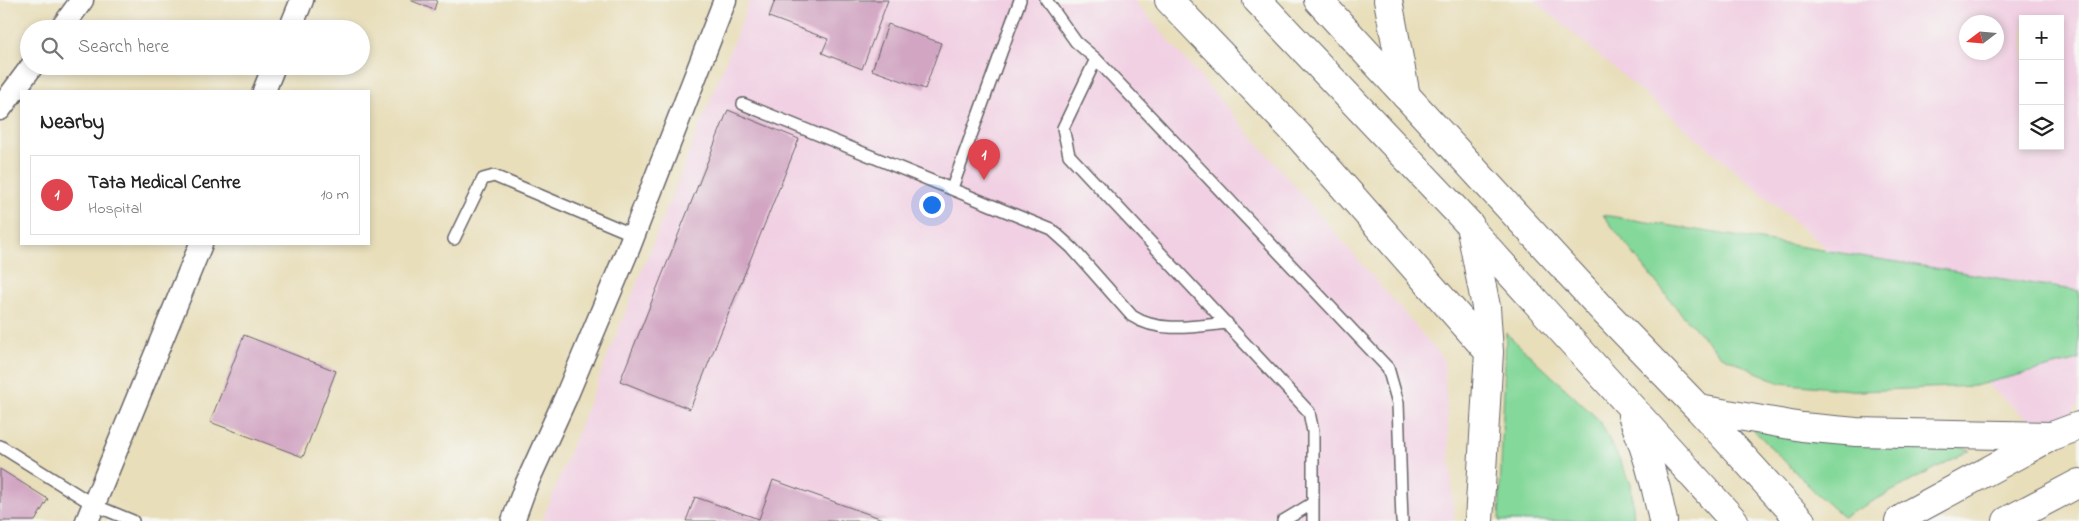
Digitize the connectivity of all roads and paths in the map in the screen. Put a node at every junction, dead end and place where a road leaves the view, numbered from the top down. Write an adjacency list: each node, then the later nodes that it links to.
1 (82, 0): 10 (street)
2 (302, 0): 11 (street)
3 (725, 0): 21 (street)
4 (1020, 0): 19 (lane)
5 (1046, 0): 12 (lane)
6 (1169, 0): 25 (main road)
7 (1257, 0): 20 (main road)
8 (1318, 0): 16 (main road)
9 (1388, 0): 16 (main road)
10 (68, 20)
11 (294, 20)
12 (1096, 59): 24 (lane); 38 (lane)
13 (25, 75): 18 (street)
14 (270, 75): 15 (street)
15 (264, 90)
16 (1406, 96): 27 (main road)
17 (743, 104): 19 (lane)
18 (0, 109)
19 (952, 188): 24 (lane)
20 (1471, 230): 25 (main road); 26 (main road)
21 (634, 235): 22 (lane); 35 (street)
22 (454, 239)
23 (201, 245): 33 (street)
24 (1227, 323): 32 (lane)
25 (1489, 352): 39 (main road)
26 (1627, 401): 40 (main road); 41 (main road)
27 (1699, 408): 29 (main road); 42 (main road)
28 (2079, 426): 29 (main road)
29 (2052, 436): 43 (main road)
30 (0, 446): 33 (lane)
31 (2079, 483): 44 (main road)
32 (1313, 503): 36 (lane); 37 (lane)
33 (91, 513): 34 (lane)
34 (133, 521)
35 (513, 521)
36 (1283, 521)
37 (1313, 521)
38 (1402, 521)
39 (1479, 521)
40 (1663, 521)
41 (1734, 521)
42 (1801, 521)
43 (1899, 521)
44 (2008, 521)

